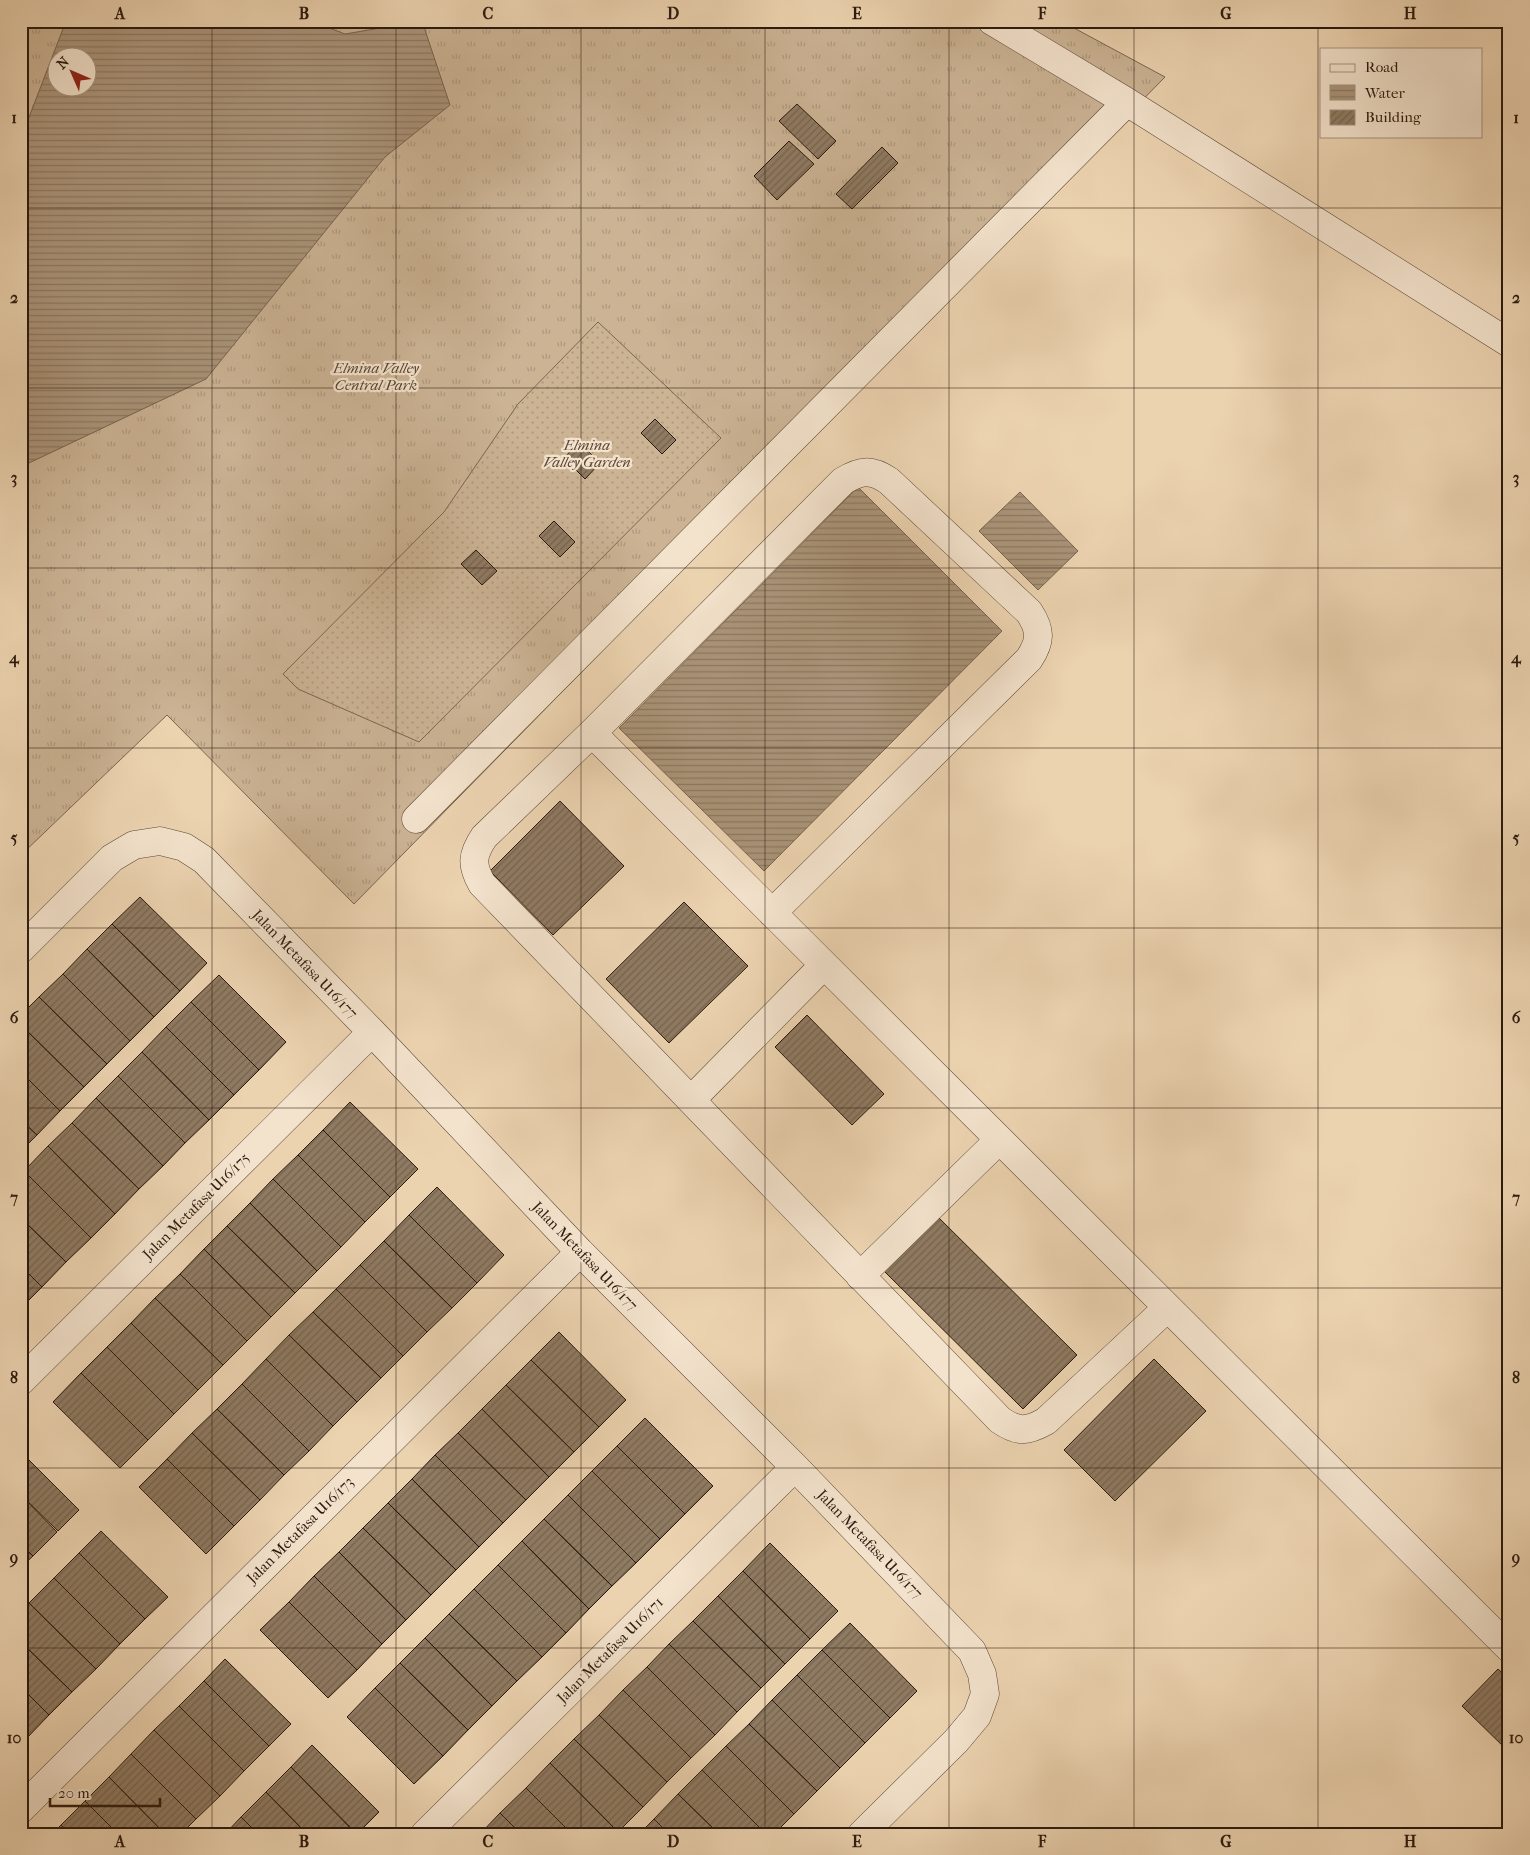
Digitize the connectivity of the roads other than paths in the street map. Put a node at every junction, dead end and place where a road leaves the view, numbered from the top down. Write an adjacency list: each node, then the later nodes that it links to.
1 (992, 21): 2 (street)
2 (1126, 102): 3 (street); 5 (street)
3 (1509, 344)
4 (592, 733): 6 (street); 6 (street); 10 (street)
5 (416, 819)
6 (772, 913): 8 (street)
7 (21, 949): 9 (street, Jalan Metafasa U16/177)
8 (824, 965): 10 (street); 11 (street)
9 (372, 1032): 12 (street, Jalan Metafasa U16/177); 15 (street, Jalan Metafasa U16/175)
10 (691, 1100): 13 (street)
11 (999, 1140): 13 (street); 14 (street)
12 (580, 1252): 16 (street, Jalan Metafasa U16/177); 18 (street, Jalan Metafasa U16/173)
13 (860, 1276): 14 (street)
14 (1167, 1308): 17 (street)
15 (21, 1380)
16 (795, 1467): 19 (street, Jalan Metafasa U16/171); 20 (street, Jalan Metafasa U16/177)
17 (1509, 1648)
18 (21, 1808)
19 (425, 1834)
20 (862, 1834)

